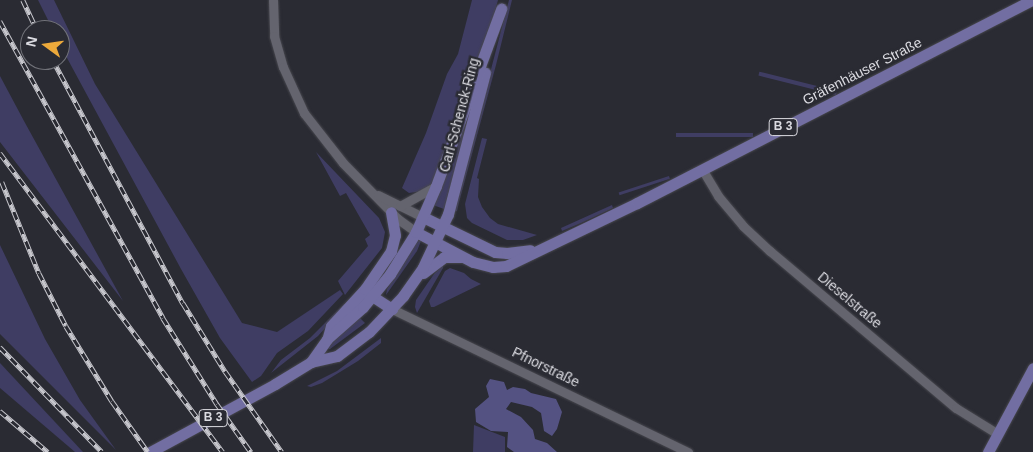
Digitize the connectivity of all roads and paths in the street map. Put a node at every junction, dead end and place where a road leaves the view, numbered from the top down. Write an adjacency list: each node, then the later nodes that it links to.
1 (273, 0): 7 (street)
2 (1032, 0): 3 (main road, Gräfenhäuser Straße / B 3)
3 (1017, 3): 5 (main road, Gräfenhäuser Straße / B 3)
4 (502, 5): 6 (main road, Carl-Schenck-Ring); 9 (main road, Carl-Schenck-Ring)
5 (702, 169): 12 (main road, Gräfenhäuser Straße / B 3); 20 (street, Dieselstraße)
6 (436, 186): 7 (street); 8 (main road, Carl-Schenck-Ring)
7 (396, 209): 8 (street); 10 (street); 17 (main road)
8 (423, 218): 9 (main road, Gräfenhäuser Straße / B 3); 10 (main road, B 3)
9 (443, 226): 11 (main road, Carl-Schenck-Ring); 12 (main road, Gräfenhäuser Straße / B 3)
10 (416, 232): 11 (main road, Gräfenhäuser Straße); 15 (main road, B 3)
11 (436, 242): 13 (main road, Gräfenhäuser Straße); 14 (main road)
12 (543, 246): 13 (main road, Gräfenhäuser Straße / B 3)
13 (465, 258): 14 (main road, B 3)
14 (416, 278): 16 (main road, B 3)
15 (372, 296): 16 (main road); 17 (main road, B 3)
16 (392, 309): 18 (main road, B 3); 22 (street, Pfnorstraße)
17 (327, 339): 18 (main road, B 3)
18 (311, 362): 21 (main road, B 3)
19 (1033, 368): 20 (main road)
20 (998, 434): 23 (main road)
21 (150, 452)
22 (688, 452)
23 (988, 452)

